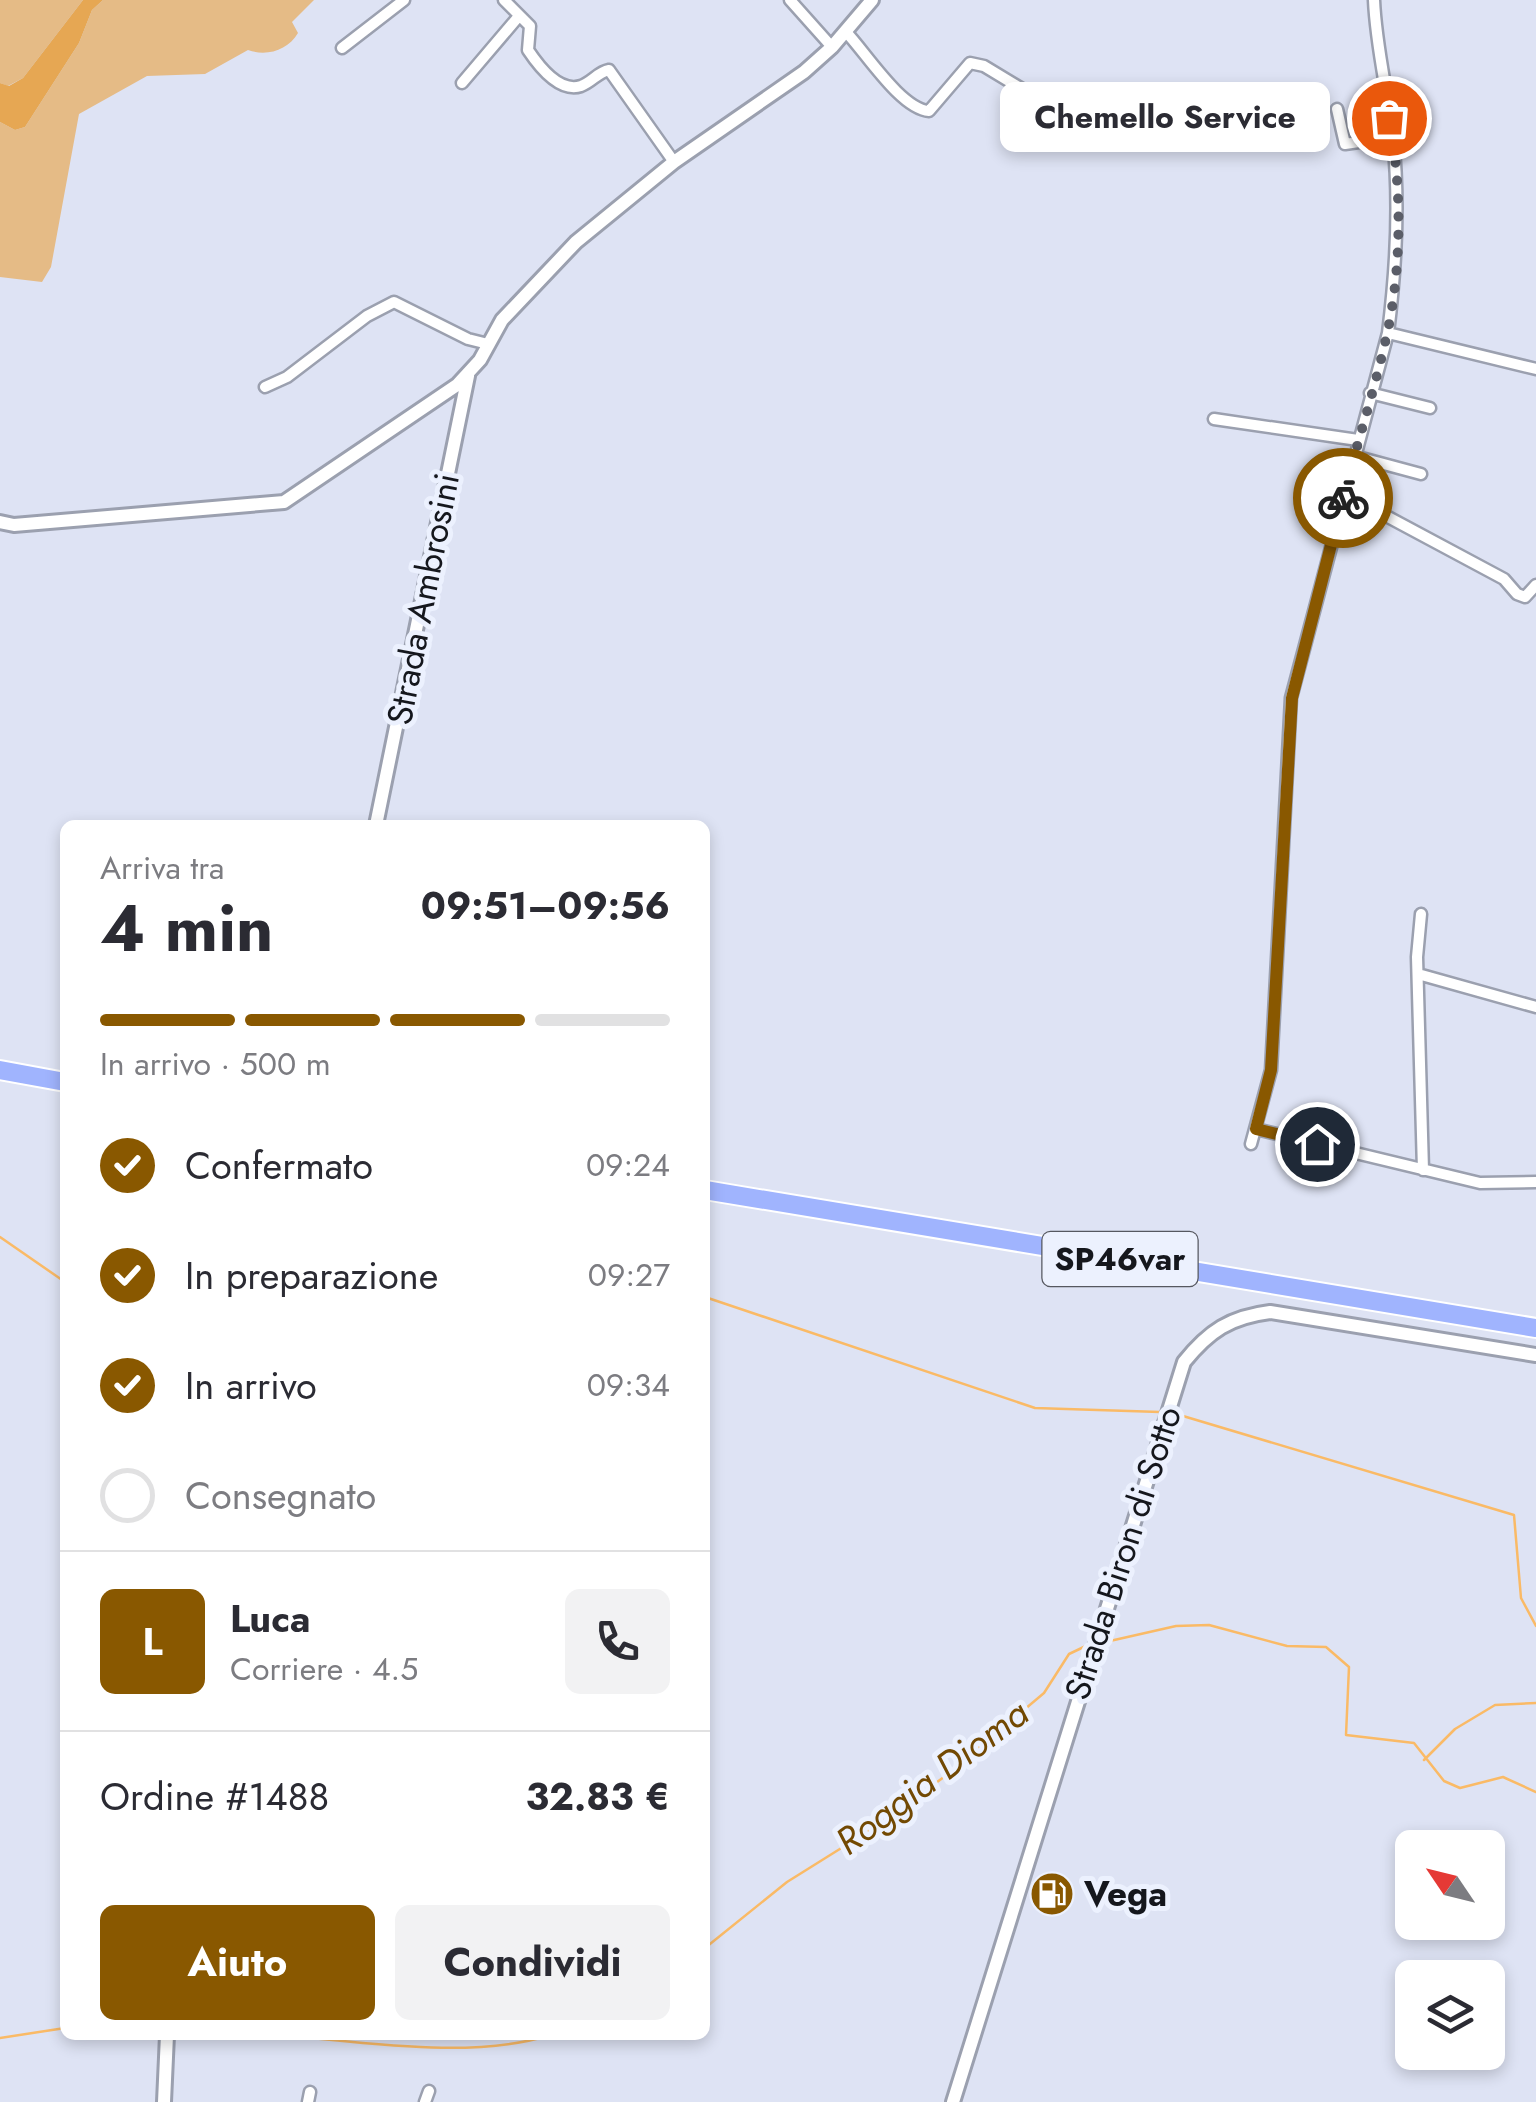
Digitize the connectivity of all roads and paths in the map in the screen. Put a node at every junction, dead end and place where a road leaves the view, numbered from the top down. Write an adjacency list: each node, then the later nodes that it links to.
1 (404, 0): 9 (street)
2 (504, 0): 6 (street)
3 (790, 0): 8 (street)
4 (872, 0): 7 (street)
5 (1374, 0): 13 (street)
6 (519, 16): 10 (street); 14 (street)
7 (846, 32): 8 (street); 11 (street)
8 (832, 47): 14 (street)
9 (342, 48)
10 (462, 83)
11 (1027, 92)
12 (1338, 108): 13 (street)
13 (1393, 137): 15 (street)
14 (674, 162): 16 (street)
15 (1388, 333): 17 (street); 20 (street)
16 (488, 344): 18 (street); 19 (street)
17 (1536, 369)
18 (469, 374): 27 (street); 29 (street, Strada Ambrosini)
19 (266, 386)
20 (1370, 393): 21 (street); 23 (street)
21 (1430, 408)
22 (1214, 419): 23 (street)
23 (1358, 440): 24 (street)
24 (1354, 456): 25 (street); 26 (street)
25 (1420, 474)
26 (1343, 496): 28 (street); 35 (street)
27 (0, 522)
28 (1536, 585)
29 (377, 820)
30 (1421, 914): 31 (street)
31 (1418, 974): 32 (street); 37 (street)
32 (1536, 1007)
33 (0, 1070): 34 (highway)
34 (60, 1081)
35 (1256, 1129): 36 (street); 37 (street)
36 (1252, 1144)
37 (1423, 1170): 38 (street)
38 (1536, 1182)
39 (710, 1191): 40 (highway, SP46var)
40 (1536, 1328)
41 (1536, 1355): 44 (street, Strada Biron di Sotto)
42 (167, 2040): 43 (street)
43 (164, 2102)
44 (953, 2102)

